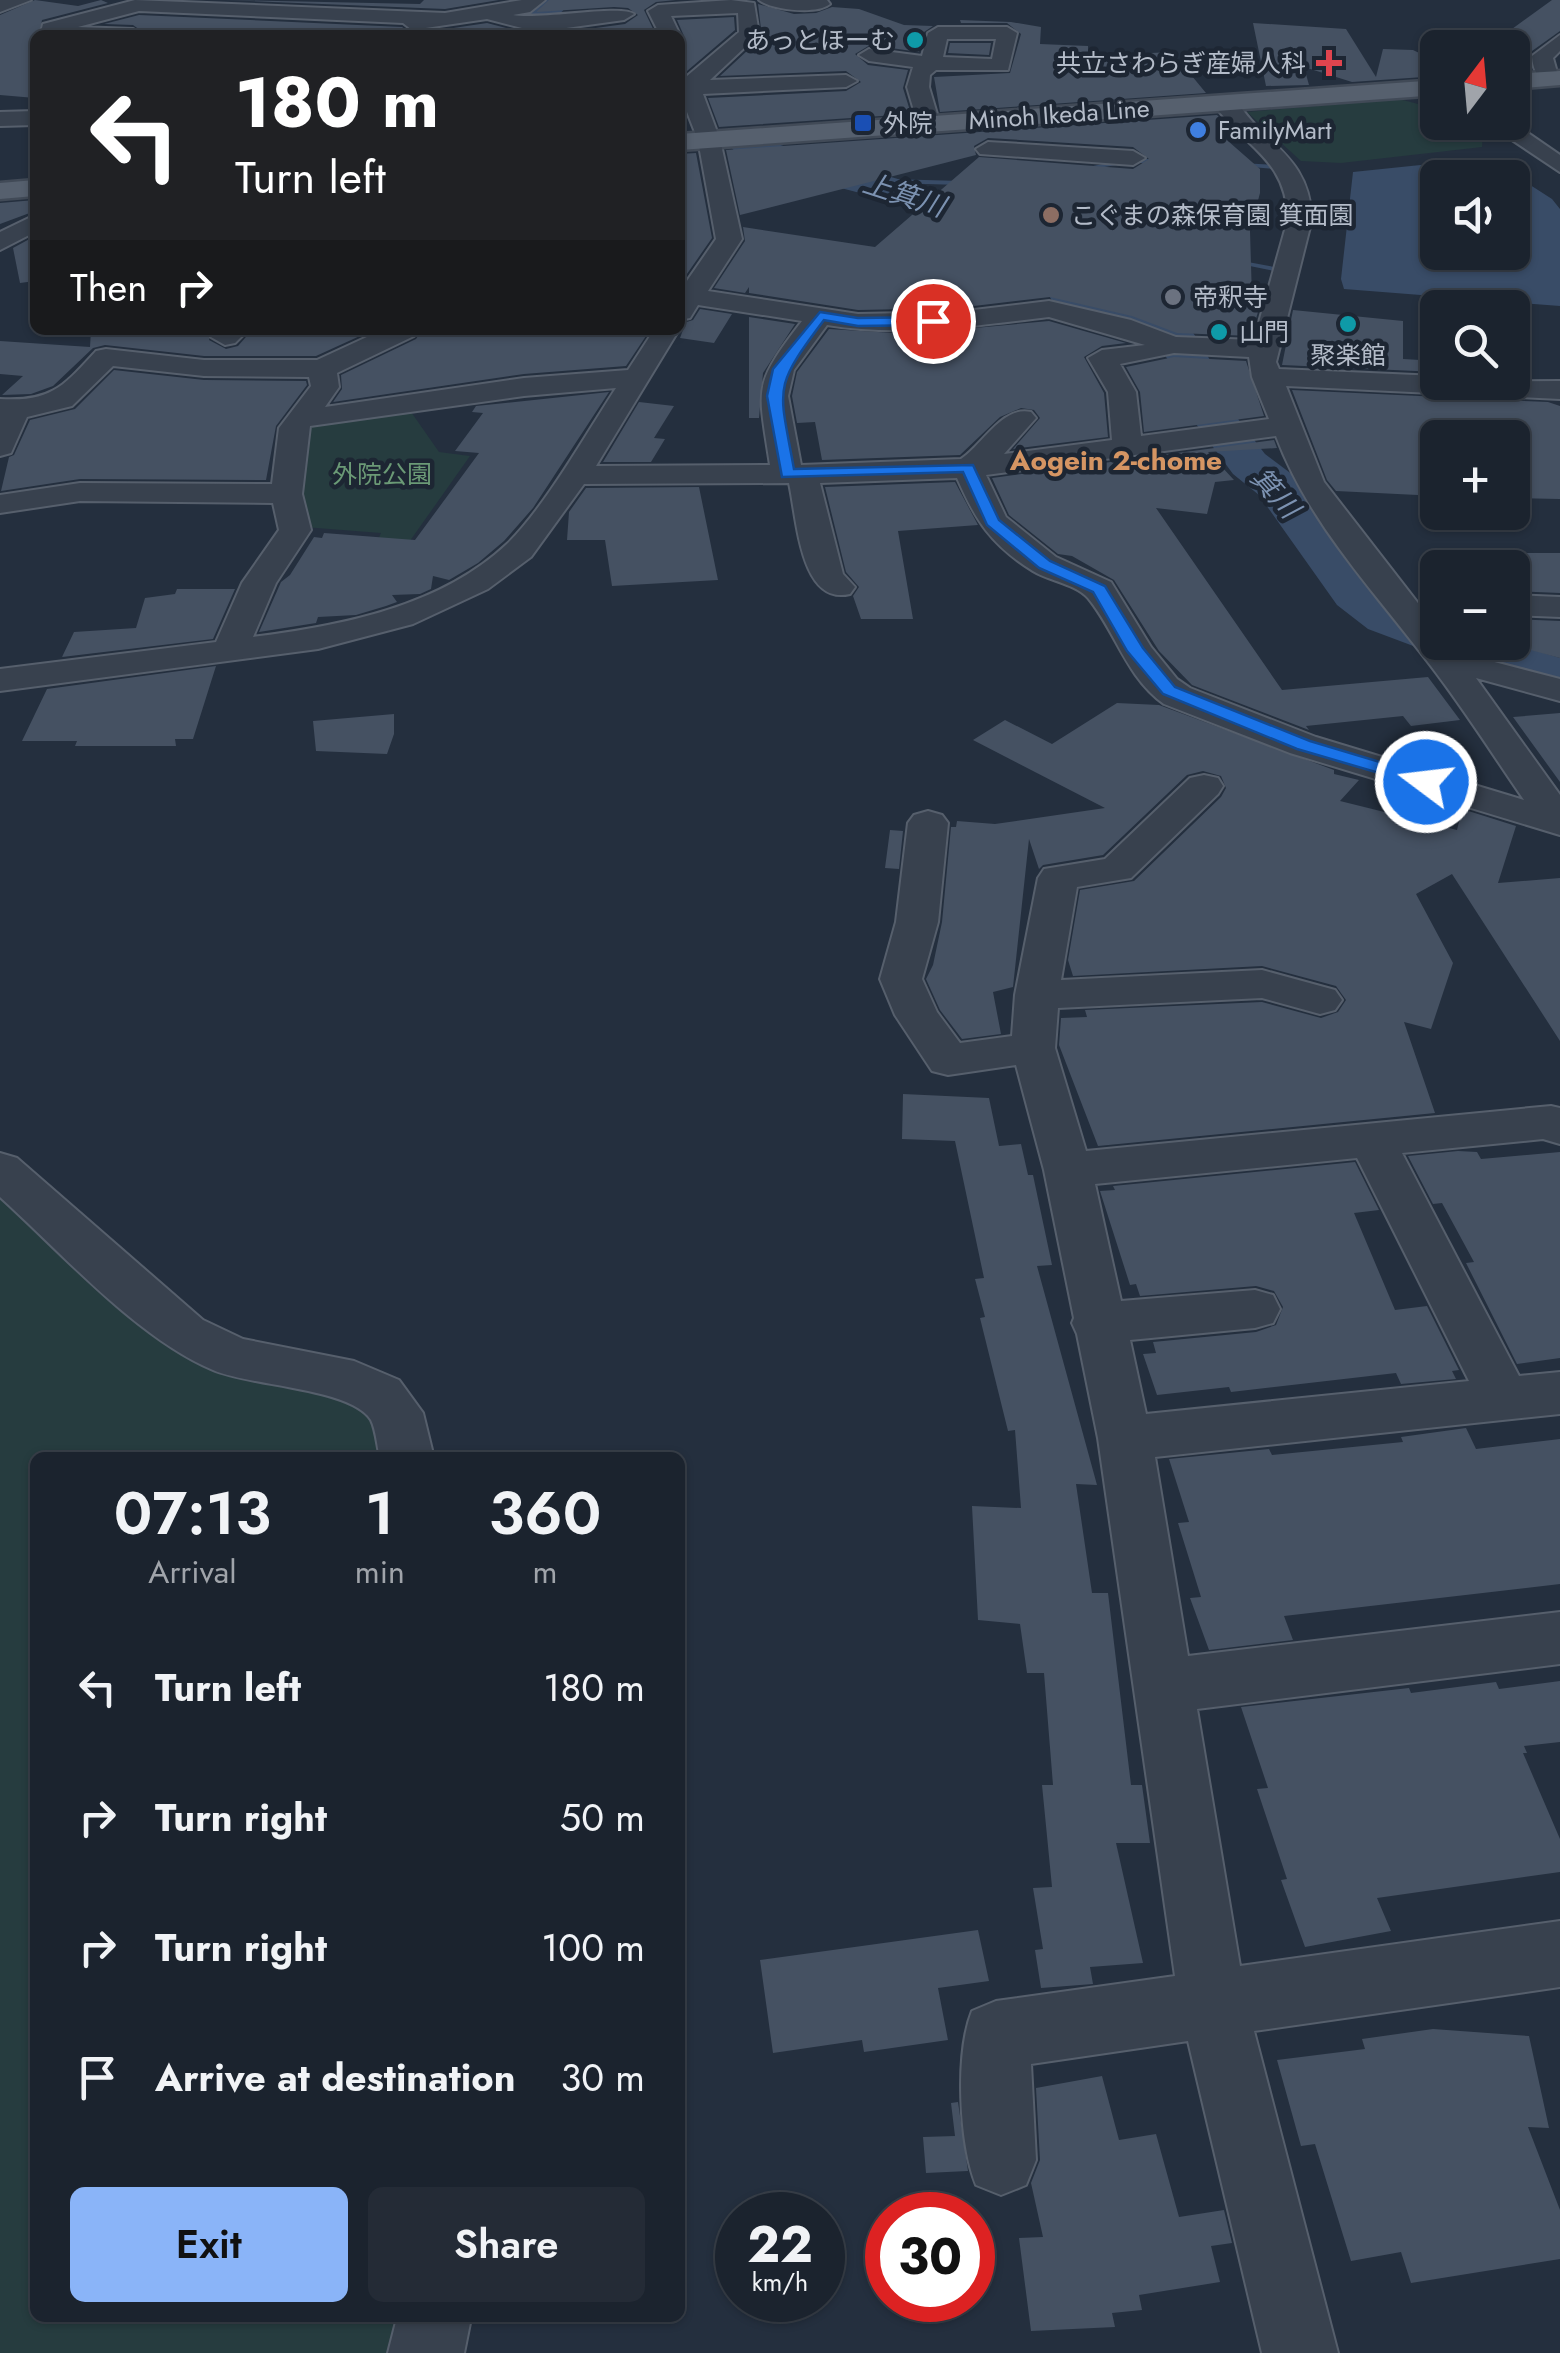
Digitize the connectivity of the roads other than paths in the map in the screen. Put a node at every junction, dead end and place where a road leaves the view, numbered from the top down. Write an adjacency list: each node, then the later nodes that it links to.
1 (21, 0): 5 (street)
2 (535, 0): 6 (street)
3 (752, 2): 4 (street); 12 (street); 16 (street)
4 (820, 4)
5 (0, 6)
6 (490, 13): 7 (street); 8 (street); 11 (street)
7 (624, 14)
8 (444, 19): 9 (street); 10 (street)
9 (416, 29)
10 (50, 30)
11 (480, 30)
12 (667, 30)
13 (1558, 44): 17 (street)
14 (687, 49): 16 (street)
15 (869, 55): 26 (street)
16 (722, 57): 20 (street)
17 (1556, 78): 18 (main road)
18 (1530, 80)
19 (853, 85): 20 (street)
20 (685, 87): 27 (street)
21 (1420, 88): 22 (main road, Minoh Ikeda Line)
22 (1226, 102): 24 (main road, Minoh Ikeda Line); 45 (street)
23 (30, 118): 25 (street)
24 (1016, 118): 26 (main road, Minoh Ikeda Line); 31 (street)
25 (0, 119)
26 (929, 124): 27 (main road, Minoh Ikeda Line)
27 (708, 140): 29 (main road, Minoh Ikeda Line); 38 (street)
28 (1523, 140): 32 (street)
29 (685, 142)
30 (1120, 154): 31 (street)
31 (1005, 160): 33 (street)
32 (1560, 165)
33 (967, 166)
34 (30, 188): 35 (main road)
35 (0, 191)
36 (30, 225): 37 (street)
37 (0, 242)
38 (685, 304): 39 (street)
39 (820, 316): 43 (street); 56 (street)
40 (229, 335): 44 (street)
41 (393, 335): 44 (street)
42 (665, 335): 47 (street)
43 (1181, 345): 45 (street); 53 (street)
44 (354, 352): 46 (street)
45 (1266, 362): 48 (street); 52 (street)
46 (322, 369): 49 (street); 50 (street)
47 (636, 378): 50 (street); 57 (street)
48 (1560, 390)
49 (8, 409): 54 (street)
50 (300, 418): 58 (street)
51 (1020, 418): 55 (street)
52 (1286, 426): 53 (street); 62 (street)
53 (1127, 445): 55 (street)
54 (0, 446)
55 (968, 468): 56 (street); 68 (street)
56 (794, 474): 57 (street); 60 (street)
57 (576, 475): 63 (street)
58 (286, 494): 59 (street); 63 (street)
59 (0, 504)
60 (838, 587)
61 (1420, 621): 62 (street)
62 (1416, 626): 65 (street); 68 (street)
63 (230, 652): 64 (street)
64 (0, 680)
65 (1560, 690)
66 (1204, 786): 70 (street)
67 (928, 823): 70 (street)
68 (1560, 823)
69 (1320, 1000): 70 (street)
70 (1035, 1022): 74 (street)
71 (1560, 1128): 72 (street)
72 (1371, 1139): 74 (street); 78 (street)
73 (0, 1170): 80 (street)
74 (1068, 1170): 76 (street)
75 (1255, 1308): 76 (street)
76 (1098, 1323): 79 (street)
77 (1560, 1393): 78 (street)
78 (1505, 1400): 79 (street)
79 (1124, 1438): 82 (street)
80 (406, 1452)
81 (1560, 1638): 82 (street)
82 (1164, 1686): 84 (street)
83 (1560, 1954): 84 (street)
84 (1213, 2003): 85 (street); 88 (street)
85 (1001, 2160)
86 (433, 2322): 87 (street)
87 (426, 2353)
88 (1300, 2353)

